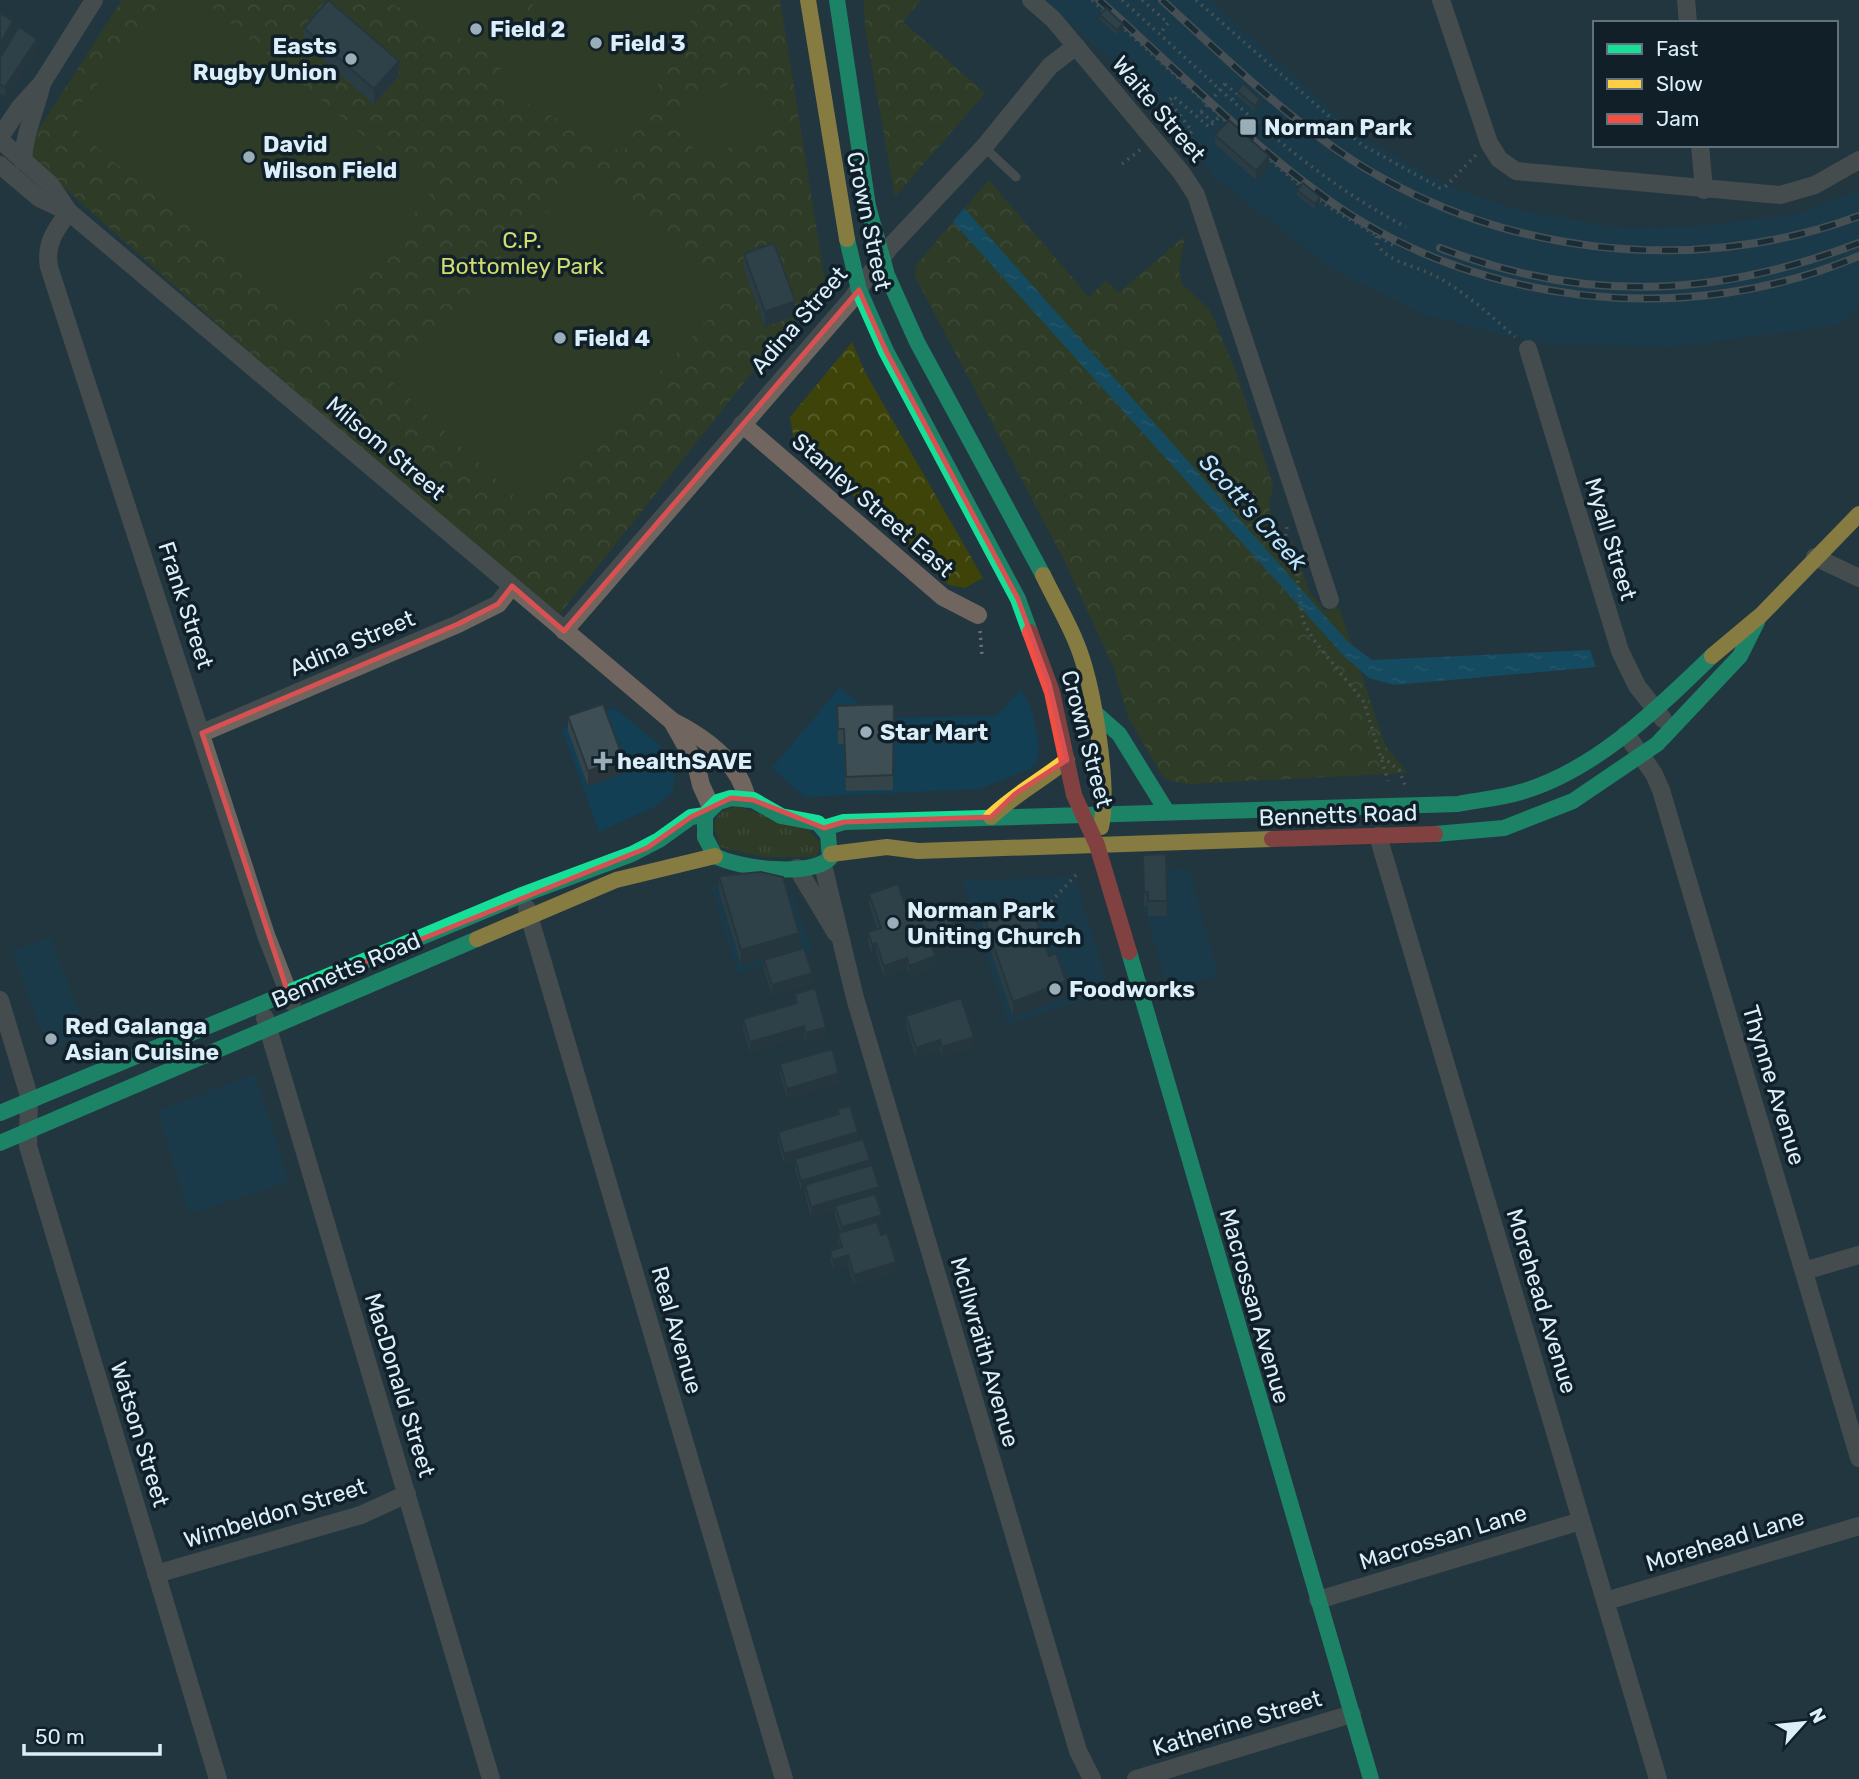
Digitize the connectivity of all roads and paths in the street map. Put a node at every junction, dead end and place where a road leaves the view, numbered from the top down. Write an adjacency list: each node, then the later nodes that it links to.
1 (94, 0): 14 (street)
2 (808, 0): 36 (main road, Crown Street)
3 (837, 0): 35 (main road, Crown Street)
4 (1031, 0): 13 (street, Waite Street)
5 (1092, 0): 16 (path)
6 (1122, 0): 12 (path)
7 (1142, 0): 12 (path)
8 (1196, 0): 25 (path)
9 (1441, 0): 30 (street)
10 (1686, 0): 11 (street)
11 (1688, 21)
12 (1160, 34): 15 (path)
13 (1076, 46): 21 (street, Adina Street); 39 (street, Waite Street)
14 (42, 83): 20 (street); 20 (street)
15 (1233, 99): 17 (path, bridge); 32 (path)
16 (1220, 116): 17 (path); 18 (path)
17 (1214, 123): 19 (path)
18 (1230, 125)
19 (1165, 127)
20 (9, 147): 28 (street); 31 (street, Milsom Street)
21 (984, 147): 29 (lane); 35 (street, Adina Street)
22 (1700, 147): 30 (street)
23 (1142, 148): 27 (path)
24 (1259, 151): 33 (path)
25 (1477, 154)
26 (1859, 160): 30 (street)
27 (1122, 164)
28 (1, 167): 31 (street, Milsom Street)
29 (1016, 177)
30 (1704, 190)
31 (69, 212): 43 (street, Milsom Street); 53 (street, Frank Street)
32 (1406, 227)
33 (1377, 236): 34 (path); 37 (path)
34 (1396, 247)
35 (881, 258): 36 (street, Adina Street); 50 (main road, Crown Street)
36 (859, 290): 38 (street, Adina Street); 57 (main road, Crown Street)
37 (1528, 349): 49 (street, Myall Street)
38 (742, 424): 45 (street, Stanley Street East); 47 (street, Adina Street)
39 (1293, 510): 44 (street, Waite Street); 55 (path)
40 (1859, 514): 41 (main road, Bennetts Road)
41 (1815, 557): 42 (street); 46 (main road, Bennetts Road)
42 (1859, 578)
43 (512, 586): 47 (street, Milsom Street); 53 (street, Adina Street)
44 (1330, 600)
45 (978, 615): 48 (path)
46 (1761, 615): 49 (main road, Bennetts Road); 52 (main road, Bennetts Road)
47 (564, 631): 51 (street, Milsom Street)
48 (982, 656)
49 (1656, 710): 52 (street, Myall Street); 54 (main road, Bennetts Road)
50 (1093, 711): 61 (main road); 63 (main road, Crown Street)
51 (672, 721): 60 (street, Milsom Street); 62 (street, Milsom Street)
52 (1672, 730): 56 (main road, Bennetts Road)
53 (202, 733): 77 (street, Frank Street)
54 (1626, 734): 56 (street, Thynne Avenue); 61 (main road, Bennetts Road)
55 (1381, 756): 58 (path); 59 (path)
56 (1641, 756): 67 (main road, Bennetts Road); 87 (street, Thynne Avenue)
57 (1067, 760): 64 (main road, Crown Street); 65 (main road)
58 (1388, 781)
59 (1405, 787)
60 (747, 799): 62 (main road, Bennetts Road); 66 (main road)
61 (1166, 810): 63 (main road, Bennetts Road)
62 (708, 811): 69 (main road); 73 (main road, Bennetts Road)
63 (1104, 813): 64 (main road, Bennetts Road); 68 (main road, Crown Street)
64 (1081, 814): 65 (main road, Bennetts Road); 68 (main road, Crown Street)
65 (991, 817): 66 (main road, Bennetts Road)
66 (824, 828): 70 (main road)
67 (1378, 836): 68 (main road, Bennetts Road); 90 (street, Morehead Avenue)
68 (1097, 845): 70 (main road, Bennetts Road); 93 (main road, Macrossan Avenue)
69 (715, 856): 71 (main road, Bennetts Road); 75 (main road, Bennetts Road)
70 (827, 860): 71 (main road, Bennetts Road); 76 (street, McIlwraith Avenue)
71 (797, 868): 76 (street, McIlwraith Avenue)
72 (1077, 874): 74 (path)
73 (522, 895): 75 (street, Real Avenue); 77 (main road, Bennetts Road)
74 (1046, 907)
75 (529, 916): 80 (main road, Bennetts Road); 98 (street, Real Avenue)
76 (838, 936): 99 (street, McIlwraith Avenue)
77 (288, 993): 79 (main road, Bennetts Road); 80 (street, Frank Street)
78 (0, 1000): 82 (street, Watson Street)
79 (260, 1005): 81 (street, MacDonald Street); 82 (main road, Bennetts Road)
80 (298, 1015): 81 (main road, Bennetts Road)
81 (268, 1028): 84 (main road, Bennetts Road); 89 (street, MacDonald Street)
82 (29, 1102): 83 (main road, Bennetts Road); 84 (street, Watson Street)
83 (0, 1113)
84 (27, 1131): 85 (main road, Bennetts Road); 92 (street, Watson Street)
85 (0, 1143)
86 (1859, 1255): 87 (street)
87 (1804, 1271): 88 (street, Thynne Avenue)
88 (1859, 1458)
89 (407, 1494): 92 (street, Wimbeldon Street); 97 (street, MacDonald Street)
90 (1581, 1521): 93 (street, Macrossan Lane); 94 (street, Morehead Avenue)
91 (1859, 1526): 94 (street, Morehead Lane)
92 (156, 1574): 96 (street, Watson Street)
93 (1318, 1600): 95 (main road, Macrossan Avenue)
94 (1606, 1601): 102 (street, Morehead Avenue)
95 (1352, 1714): 100 (street, Katherine Street); 101 (main road, Macrossan Avenue)
96 (218, 1779)
97 (491, 1779)
98 (784, 1779)
99 (1092, 1779)
100 (1136, 1779)
101 (1371, 1779)
102 (1658, 1779)

